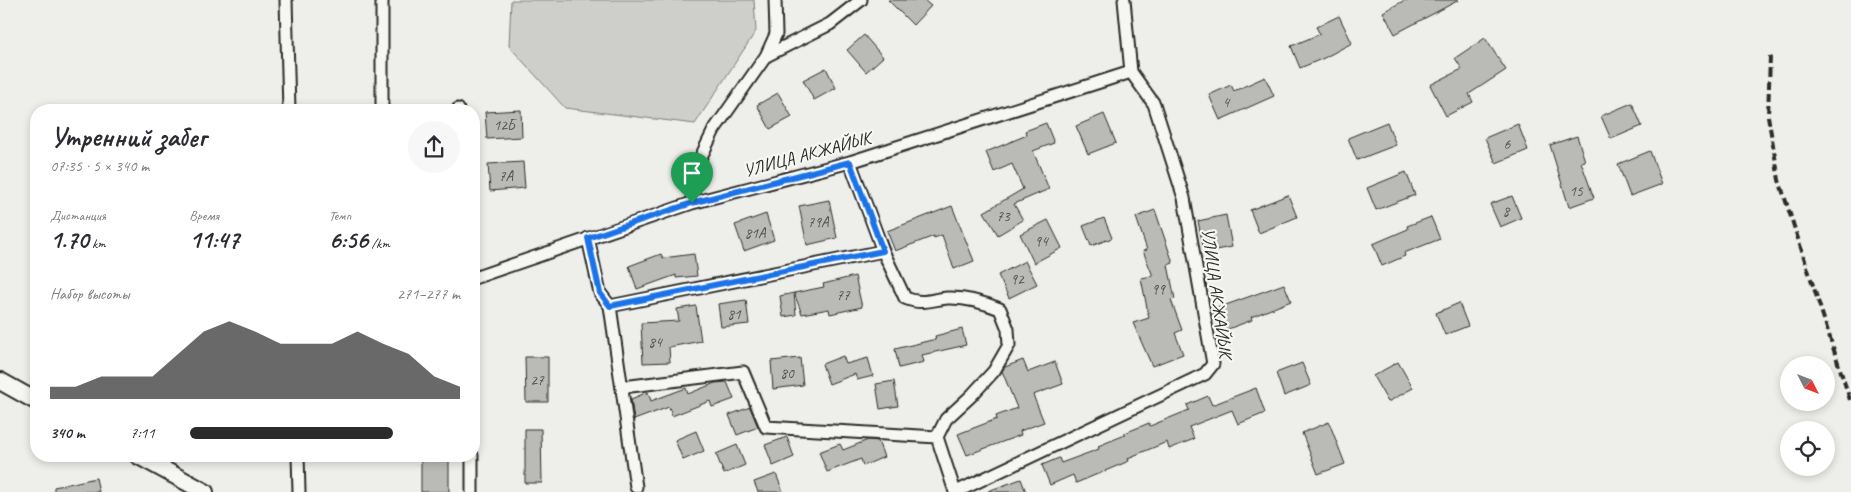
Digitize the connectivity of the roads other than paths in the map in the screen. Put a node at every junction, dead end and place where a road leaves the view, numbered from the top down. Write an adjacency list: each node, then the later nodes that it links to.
1 (286, 0): 8 (street)
2 (382, 0): 9 (street)
3 (775, 0): 6 (street)
4 (862, 0): 6 (street)
5 (1124, 0): 7 (street)
6 (766, 56): 11 (street)
7 (1131, 72): 10 (street, УЛИЦА АКЖАЙЫК); 27 (street, УЛИЦА АКЖАЙЫК)
8 (289, 104)
9 (382, 104)
10 (850, 162): 11 (street, УЛИЦА АКЖАЙЫК); 13 (street)
11 (692, 203): 12 (street, УЛИЦА АКЖАЙЫК)
12 (588, 238): 14 (street, УЛИЦА АКЖАЙЫК); 15 (street)
13 (883, 251): 15 (street); 19 (street)
14 (480, 276)
15 (610, 306): 17 (street)
16 (0, 382): 18 (main road)
17 (623, 387): 19 (street); 23 (street)
18 (30, 398)
19 (937, 437): 27 (street)
20 (150, 462): 24 (main road)
21 (298, 462): 25 (street)
22 (472, 462): 26 (street)
23 (636, 486)
24 (206, 492)
25 (299, 492)
26 (472, 492)
27 (955, 492)

